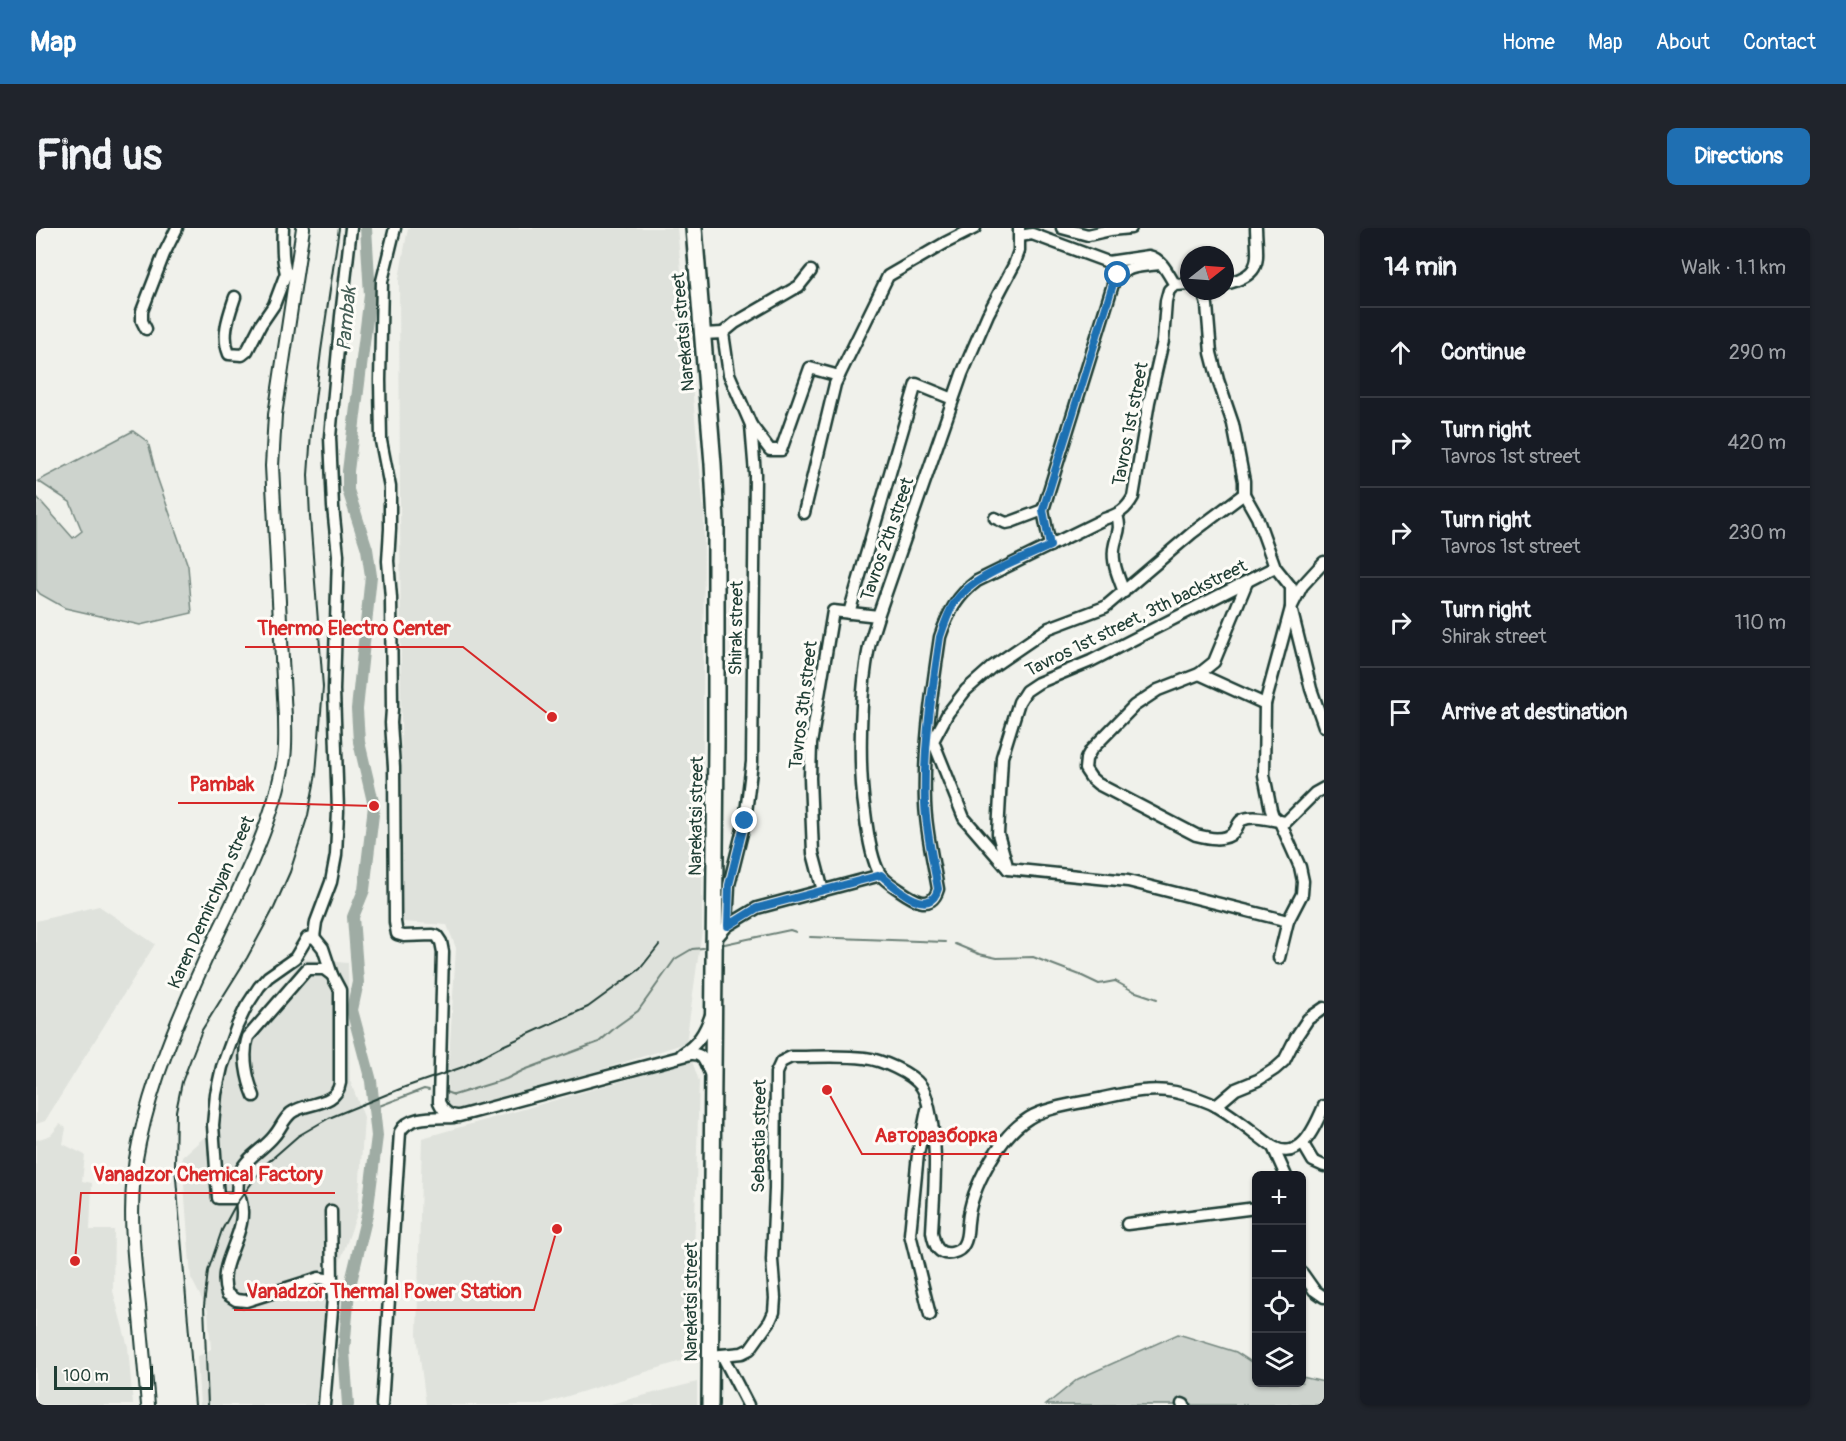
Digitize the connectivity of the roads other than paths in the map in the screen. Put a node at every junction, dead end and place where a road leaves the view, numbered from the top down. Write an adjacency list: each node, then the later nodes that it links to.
1 (177, 228): 21 (street)
2 (283, 228): 15 (street)
3 (303, 228): 15 (main road, Karen Demirchyan street)
4 (351, 228): 51 (street)
5 (395, 228): 63 (street)
6 (694, 228): 23 (highway, Narekatsi street)
7 (975, 228): 24 (street)
8 (1061, 228): 9 (street); 12 (street)
9 (1131, 228)
10 (1256, 228): 16 (street)
11 (1019, 232): 12 (street); 25 (street, Tavros 2th street)
12 (1045, 239): 13 (street)
13 (1161, 264): 17 (street); 28 (street)
14 (811, 272): 22 (street)
15 (291, 274): 19 (street); 77 (main road, Karen Demirchyan street)
16 (1234, 281)
17 (1175, 285): 18 (street); 30 (street, Tavros 1st street)
18 (1180, 285)
19 (236, 297)
20 (1206, 300): 27 (street)
21 (146, 329)
22 (723, 333): 23 (street); 26 (street, Shirak street)
23 (702, 334): 52 (highway, Narekatsi street)
24 (839, 376): 26 (street); 29 (street)
25 (953, 399): 38 (street); 39 (street, Tavros 2th street)
26 (751, 425): 50 (street, Shirak street)
27 (1244, 494): 34 (street); 36 (street)
28 (1043, 510): 31 (street); 32 (street)
29 (804, 513)
30 (1117, 515): 32 (street); 36 (street)
31 (995, 518)
32 (1050, 546): 43 (street)
33 (1324, 561): 37 (street)
34 (1275, 567): 35 (street, Tavros 1st street, 3th backstreet); 37 (street)
35 (1247, 582): 40 (street); 46 (street, Tavros 1st street, 3th backstreet)
36 (1124, 592): 43 (street)
37 (1291, 608): 41 (street); 42 (street)
38 (849, 613): 39 (street); 48 (street, Tavros 3th street)
39 (878, 616): 47 (street, Tavros 2th street)
40 (1198, 674): 41 (street); 45 (street)
41 (1264, 704): 45 (street)
42 (1324, 726)
43 (930, 740): 46 (street); 47 (street)
44 (1324, 788): 45 (street)
45 (1280, 822): 49 (street)
46 (1008, 868): 49 (street)
47 (881, 875): 48 (street)
48 (823, 891): 50 (street)
49 (1288, 921): 53 (street)
50 (728, 926): 52 (street)
51 (314, 938): 54 (street); 68 (street)
52 (713, 942): 55 (highway, Narekatsi street)
53 (1279, 958)
54 (332, 975): 59 (street); 68 (street)
55 (713, 1007): 57 (street); 58 (highway, Narekatsi street)
56 (1324, 1008): 61 (street)
57 (676, 1057): 58 (street); 63 (street)
58 (713, 1079): 76 (highway, Narekatsi street)
59 (254, 1096)
60 (928, 1104): 61 (street, Sebastia street); 75 (street); 76 (street, Sebastia street)
61 (1216, 1106): 65 (street, Sebastia street)
62 (1324, 1106): 64 (street)
63 (455, 1117): 79 (street)
64 (1303, 1144): 65 (street); 66 (street)
65 (1273, 1147): 67 (street)
66 (1324, 1166)
67 (1284, 1171)
68 (237, 1197): 73 (street)
69 (1252, 1209): 71 (street)
70 (331, 1211): 73 (street)
71 (1127, 1224)
72 (1306, 1279): 74 (street)
73 (332, 1284): 78 (street)
74 (1324, 1297)
75 (930, 1315)
76 (716, 1356): 80 (highway, Narekatsi street); 81 (street)
77 (148, 1405)
78 (324, 1405)
79 (382, 1405)
80 (710, 1405)
81 (748, 1405)

